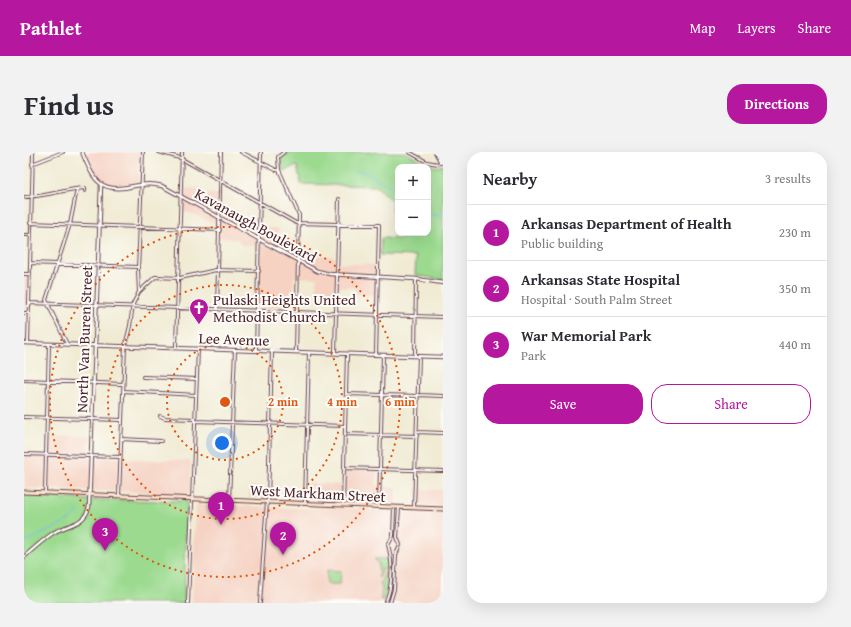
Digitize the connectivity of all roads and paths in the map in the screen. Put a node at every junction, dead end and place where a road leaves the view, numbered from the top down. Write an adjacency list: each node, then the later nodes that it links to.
1 (33, 152): 16 (street)
2 (63, 152): 16 (street)
3 (82, 152): 19 (street)
4 (143, 152): 20 (street)
5 (159, 152): 13 (street)
6 (182, 152): 13 (street)
7 (221, 152): 18 (street)
8 (241, 152): 15 (street)
9 (261, 152): 15 (street)
10 (284, 152): 17 (street)
11 (409, 152): 14 (street)
12 (435, 152): 14 (street)
13 (182, 160): 18 (street); 23 (street)
14 (442, 162)
15 (261, 163): 17 (street); 27 (street)
16 (32, 164): 25 (street)
17 (279, 170): 30 (street)
18 (220, 181): 27 (street); 28 (street)
19 (101, 185): 20 (street, Kavanaugh Boulevard); 33 (street, North Van Buren Street)
20 (142, 185): 23 (street, Kavanaugh Boulevard); 34 (street)
21 (77, 190): 22 (street); 25 (street); 31 (street)
22 (85, 191)
23 (180, 196): 28 (street, Kavanaugh Boulevard); 35 (street)
24 (24, 197): 25 (street)
25 (31, 197): 29 (street)
26 (339, 199): 32 (street)
27 (260, 203): 30 (street); 39 (street)
28 (220, 218): 36 (street); 39 (street, Kavanaugh Boulevard)
29 (30, 223): 31 (street); 38 (street)
30 (299, 223): 32 (street); 40 (street)
31 (70, 224): 33 (street); 42 (street)
32 (339, 224): 49 (street); 50 (street)
33 (100, 226): 34 (street); 43 (street, North Van Buren Street)
34 (140, 227): 35 (street); 44 (street)
35 (179, 228): 36 (street); 51 (street)
36 (220, 230): 45 (street)
37 (24, 235): 38 (street)
38 (30, 235): 41 (street)
39 (259, 240): 40 (street, Kavanaugh Boulevard); 46 (street)
40 (297, 261): 49 (street, Kavanaugh Boulevard); 62 (street)
41 (30, 263): 42 (street); 48 (street)
42 (57, 264): 43 (street); 56 (street)
43 (98, 266): 44 (street); 57 (street, North Van Buren Street)
44 (138, 267): 54 (street)
45 (218, 270): 46 (street); 51 (street); 60 (street)
46 (259, 271): 61 (street)
47 (24, 274): 48 (street)
48 (30, 274): 55 (street)
49 (337, 275): 50 (street, Kavanaugh Boulevard); 65 (street)
50 (377, 276): 52 (street, Kavanaugh Boulevard); 66 (street)
51 (178, 278): 54 (street); 59 (street)
52 (416, 279): 53 (street, Kavanaugh Boulevard); 67 (street)
53 (443, 283)
54 (139, 292): 58 (street)
55 (29, 303): 56 (street); 64 (street)
56 (47, 304): 57 (street); 71 (street)
57 (97, 305): 58 (street); 72 (street, North Van Buren Street)
58 (133, 306): 59 (street); 73 (street)
59 (177, 308): 60 (street); 74 (street)
60 (217, 309): 61 (street)
61 (257, 311): 62 (street); 77 (street)
62 (296, 312): 65 (street); 79 (street)
63 (24, 313): 64 (street)
64 (28, 313): 69 (street)
65 (336, 314): 66 (street); 81 (street)
66 (376, 315): 67 (street); 83 (street)
67 (416, 316): 68 (street); 85 (street)
68 (443, 317)
69 (26, 343): 70 (street, Lee Avenue)
70 (49, 344): 71 (street, Lee Avenue); 90 (street)
71 (67, 344): 72 (street, Lee Avenue)
72 (96, 345): 73 (street, Lee Avenue); 91 (street, North Van Buren Street)
73 (124, 346): 74 (street, Lee Avenue); 92 (street)
74 (176, 347): 75 (street, Lee Avenue)
75 (198, 348): 76 (street, Lee Avenue); 88 (street)
76 (235, 350): 77 (street, Lee Avenue); 105 (street)
77 (256, 350): 78 (street, Lee Avenue)
78 (272, 351): 79 (street, Lee Avenue); 106 (street)
79 (296, 352): 80 (street, Lee Avenue)
80 (309, 352): 81 (street, Lee Avenue); 107 (street)
81 (335, 353): 82 (street, Lee Avenue)
82 (347, 354): 83 (street, Lee Avenue); 94 (street)
83 (376, 355): 84 (street, Lee Avenue)
84 (383, 355): 85 (street, Lee Avenue); 96 (street)
85 (417, 356): 86 (street, Lee Avenue); 97 (street)
86 (443, 357)
87 (143, 377): 88 (street)
88 (197, 379): 95 (street)
89 (24, 380): 90 (street)
90 (48, 381): 91 (street); 101 (street)
91 (94, 382): 92 (street); 102 (street, North Van Buren Street)
92 (123, 384): 93 (street)
93 (123, 392): 95 (street); 103 (street)
94 (346, 394): 96 (street); 108 (street)
95 (196, 395): 104 (street)
96 (382, 395): 97 (street); 112 (street)
97 (418, 395): 98 (street); 109 (street)
98 (443, 396)
99 (160, 416): 104 (street)
100 (24, 417): 101 (street)
101 (48, 418): 102 (street); 117 (street)
102 (92, 419): 103 (street); 118 (street, North Van Buren Street)
103 (122, 420): 114 (street)
104 (195, 420): 105 (street); 128 (street)
105 (232, 422): 106 (street); 129 (street)
106 (270, 423): 107 (street); 130 (street)
107 (307, 425): 108 (street); 131 (street)
108 (345, 426): 111 (street)
109 (417, 432): 110 (street); 113 (street)
110 (443, 433)
111 (345, 434): 112 (street); 120 (street)
112 (381, 435): 113 (street); 121 (street)
113 (416, 436): 122 (street)
114 (121, 439): 115 (street); 119 (street)
115 (160, 441)
116 (24, 454): 117 (street)
117 (46, 454): 118 (street); 125 (street)
118 (91, 456): 119 (street); 126 (street, North Van Buren Street)
119 (120, 457): 127 (street)
120 (344, 468): 121 (street); 132 (street)
121 (380, 469): 122 (street); 133 (street)
122 (415, 470): 123 (street); 136 (street)
123 (443, 471)
124 (24, 492): 125 (main road, West Markham Street)
125 (46, 492): 126 (main road, West Markham Street)
126 (90, 494): 127 (main road, West Markham Street); 142 (street, North Van Buren Street)
127 (119, 495): 128 (main road, West Markham Street)
128 (192, 498): 129 (main road, West Markham Street); 143 (street)
129 (229, 500): 130 (main road, West Markham Street)
130 (268, 501): 131 (main road, West Markham Street); 144 (street)
131 (305, 503): 132 (main road, West Markham Street)
132 (343, 505): 133 (main road, West Markham Street)
133 (379, 506): 134 (main road, West Markham Street)
134 (394, 508): 135 (main road, West Markham Street); 138 (street)
135 (399, 508): 136 (main road, West Markham Street); 139 (street)
136 (414, 508): 137 (main road, West Markham Street)
137 (443, 509)
138 (390, 541): 139 (street); 140 (street)
139 (399, 542): 141 (street)
140 (390, 550): 141 (street); 145 (street)
141 (398, 550): 146 (street)
142 (24, 557)
143 (188, 603)
144 (260, 603)
145 (385, 603)
146 (390, 603)

